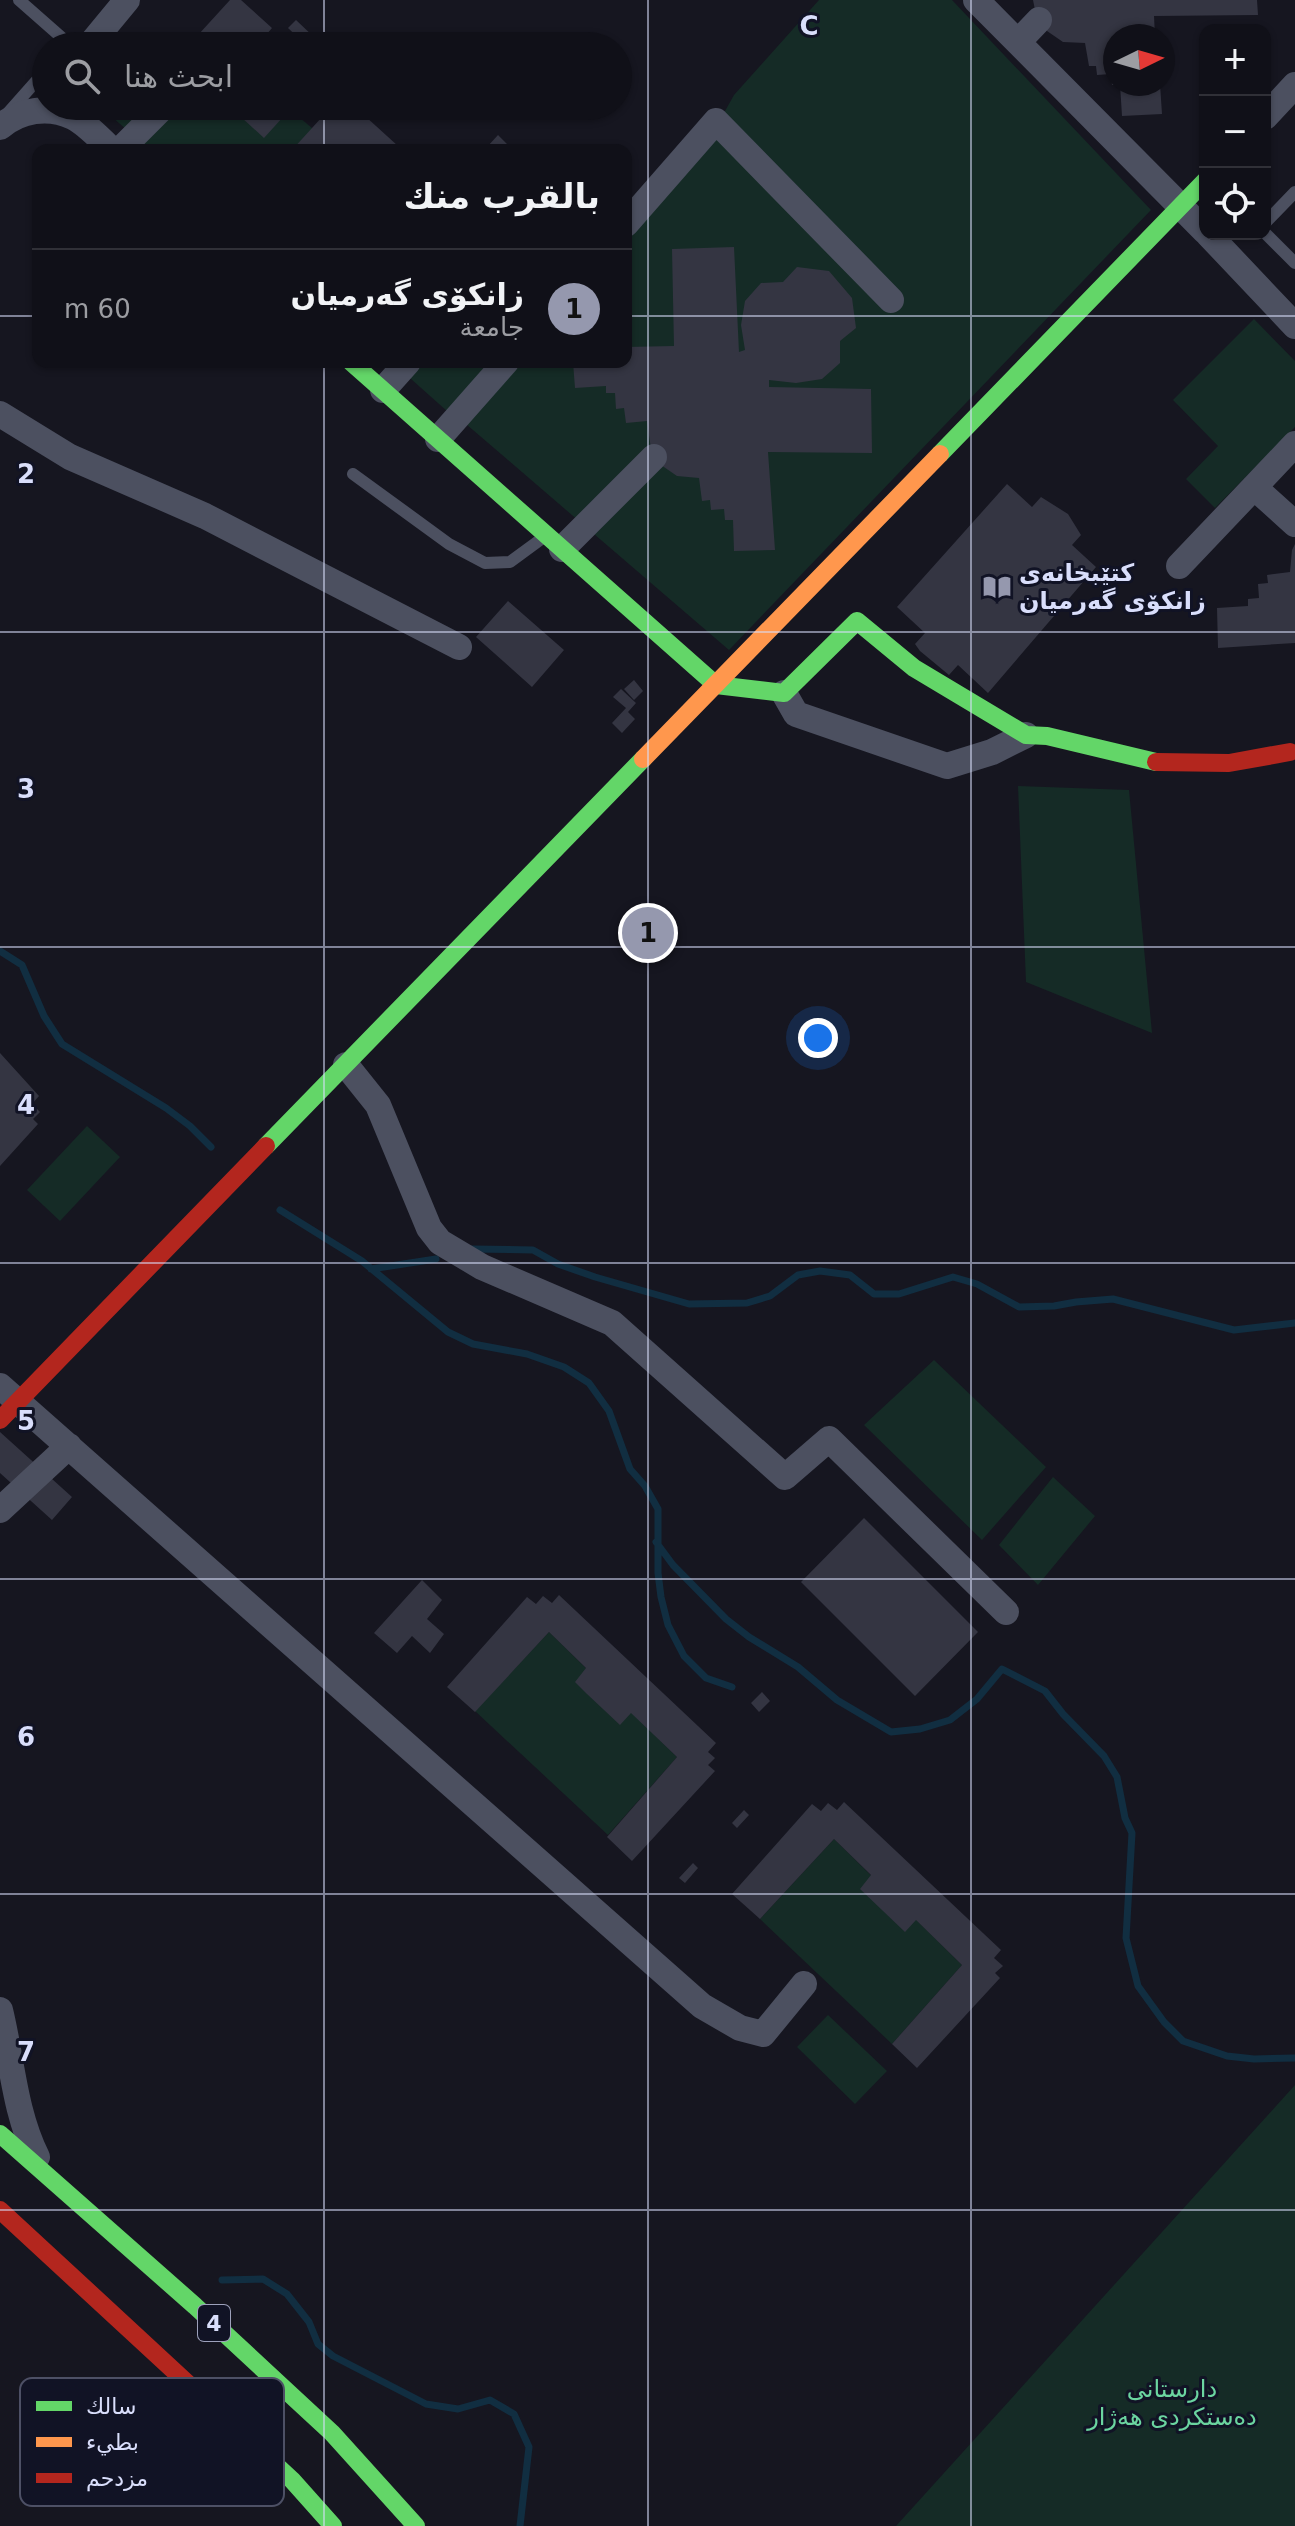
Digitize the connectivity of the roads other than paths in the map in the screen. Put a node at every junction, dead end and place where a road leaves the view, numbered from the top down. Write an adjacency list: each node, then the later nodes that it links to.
1 (19, 0): 5 (lane)
2 (127, 0): 6 (street)
3 (976, 0): 7 (street)
4 (1039, 20): 7 (street)
5 (55, 32)
6 (101, 32)
7 (1018, 42): 19 (street)
8 (1295, 85): 11 (street)
9 (32, 86): 14 (lane)
10 (32, 107): 14 (street)
11 (1271, 111)
12 (77, 120): 15 (street)
13 (150, 120): 16 (street)
14 (0, 124)
15 (105, 144)
16 (126, 144)
17 (1199, 188): 19 (main road)
18 (1295, 192): 21 (lane)
19 (1182, 206): 22 (street); 42 (main road)
20 (632, 217): 26 (street)
21 (1271, 217)
22 (1199, 224)
23 (1271, 239): 25 (lane)
24 (1214, 240): 27 (street)
25 (1295, 263)
26 (891, 300)
27 (1295, 326)
28 (358, 368): 31 (main road)
29 (403, 368): 31 (street)
30 (501, 368): 33 (street)
31 (383, 390): 33 (main road)
32 (0, 414): 41 (street)
33 (438, 439): 39 (main road)
34 (1295, 444): 37 (street)
35 (654, 457): 39 (street)
36 (353, 474): 39 (lane)
37 (1254, 487): 38 (street); 40 (street)
38 (1295, 524)
39 (554, 542): 42 (main road)
40 (1179, 566)
41 (459, 647)
42 (716, 685): 43 (main road); 46 (main road)
43 (784, 693): 44 (street); 44 (main road)
44 (1026, 735): 45 (main road)
45 (1290, 752)
46 (346, 1065): 47 (main road); 50 (street)
47 (6, 1403): 48 (street)
48 (69, 1446): 49 (street); 51 (street)
49 (0, 1510)
50 (1006, 1612)
51 (804, 1984)
52 (0, 2010): 54 (street)
53 (0, 2134): 54 (main road, 4)
54 (47, 2174): 57 (main road, 4)
55 (0, 2210): 56 (main road)
56 (182, 2378)
57 (273, 2378)
58 (284, 2389): 61 (main road, 4)
59 (284, 2473): 60 (main road)
60 (333, 2526)
61 (416, 2526)

